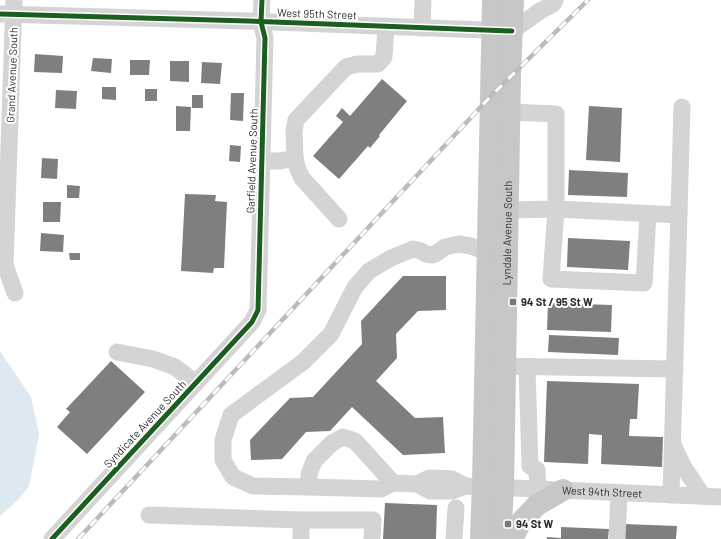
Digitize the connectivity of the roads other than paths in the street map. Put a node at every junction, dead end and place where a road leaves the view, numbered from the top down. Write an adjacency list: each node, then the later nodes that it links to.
1 (262, 0): 7 (street, Garfield Avenue South)
2 (423, 0): 9 (street)
3 (493, 0): 10 (main road, Lyndale Avenue South)
4 (514, 0): 10 (main road, Lyndale Avenue South)
5 (555, 0): 10 (street)
6 (9, 10): 7 (street, West 95th Street); 21 (street, Grand Avenue South)
7 (261, 22): 8 (street, West 95th Street); 14 (street, Garfield Avenue South)
8 (386, 26): 9 (street, West 95th Street); 13 (street)
9 (422, 28): 10 (street, West 95th Street)
10 (502, 31): 12 (main road, Lyndale Avenue South); 20 (main road, Lyndale Avenue South)
11 (682, 107): 18 (street)
12 (510, 112): 15 (street); 16 (main road, Lyndale Avenue South)
13 (295, 158): 14 (street); 19 (street)
14 (262, 161): 22 (street, Garfield Avenue South)
15 (556, 209): 16 (street); 17 (street); 17 (street)
16 (508, 210): 24 (main road, Lyndale Avenue South)
17 (648, 214): 18 (street)
18 (679, 216): 26 (street)
19 (339, 219)
20 (488, 253): 24 (main road, Lyndale Avenue South); 30 (street, West 94th Street)
21 (15, 293)
22 (252, 322): 27 (street, Syndicate Avenue South)
23 (116, 352): 27 (street)
24 (495, 366): 25 (street); 31 (main road, Lyndale Avenue South)
25 (527, 367): 26 (street); 32 (street)
26 (675, 369): 28 (street)
27 (196, 383): 41 (street, Syndicate Avenue South)
28 (673, 443): 35 (street); 36 (street)
29 (393, 483): 30 (street, West 94th Street); 30 (street); 31 (street, West 94th Street)
30 (309, 487)
31 (484, 487): 32 (street, West 94th Street); 45 (main road, Lyndale Avenue South); 46 (main road, Lyndale Avenue South)
32 (538, 489): 33 (street, West 94th Street)
33 (563, 490): 34 (street, West 94th Street); 47 (main road)
34 (619, 493): 35 (street, West 94th Street); 48 (street)
35 (671, 495): 36 (street, West 94th Street)
36 (703, 496): 37 (street, West 94th Street)
37 (721, 497)
38 (456, 508): 44 (street)
39 (149, 515): 40 (street)
40 (301, 520): 42 (street); 43 (street)
41 (52, 539)
42 (301, 539)
43 (372, 539)
44 (454, 539)
45 (481, 539)
46 (500, 539)
47 (512, 539)
48 (617, 539)

